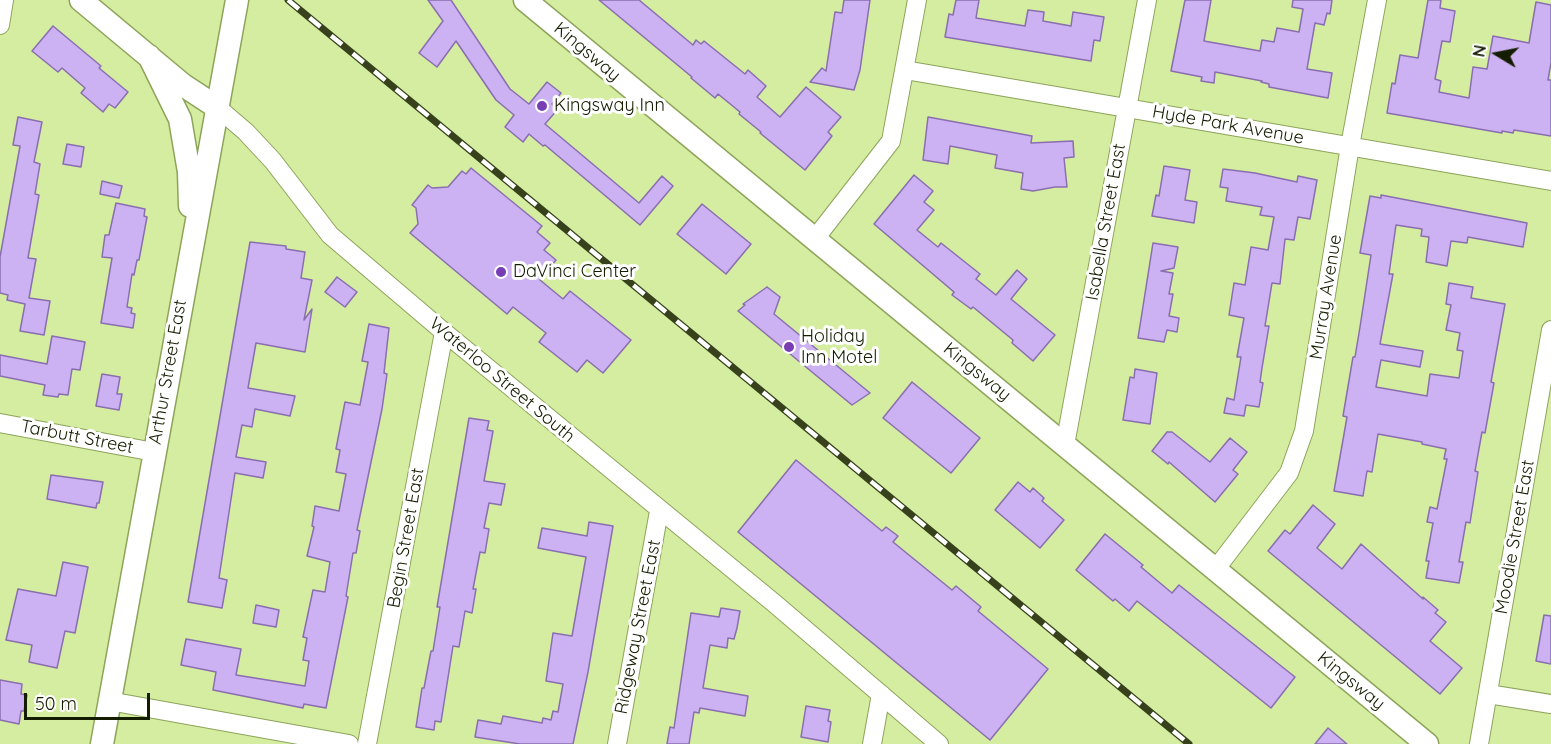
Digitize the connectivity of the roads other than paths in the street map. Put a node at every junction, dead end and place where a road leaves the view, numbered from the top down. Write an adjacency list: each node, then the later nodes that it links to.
1 (4, 0): 8 (street)
2 (81, 0): 9 (main road, Waterloo Street South)
3 (237, 0): 12 (main road, Arthur Street East)
4 (525, 0): 15 (main road, Kingsway)
5 (917, 0): 10 (street)
6 (1147, 0): 11 (street, Isabella Street East)
7 (1377, 0): 13 (street, Murray Avenue)
8 (0, 25)
9 (149, 56): 12 (main road, Waterloo Street South); 16 (main road)
10 (904, 70): 11 (street, Hyde Park Avenue); 15 (street)
11 (1128, 107): 13 (street, Hyde Park Avenue); 20 (street, Isabella Street East)
12 (218, 108): 16 (main road, Arthur Street East); 18 (street, Waterloo Street South)
13 (1350, 146): 14 (street, Hyde Park Avenue); 23 (street, Murray Avenue)
14 (1551, 180)
15 (813, 240): 20 (main road, Kingsway)
16 (191, 248): 21 (main road, Arthur Street East)
17 (1551, 330): 25 (street, Moodie Street East)
18 (444, 332): 22 (street, Waterloo Street South); 30 (street, Begin Street East)
19 (0, 423): 21 (street, Tarbutt Street)
20 (1065, 445): 23 (main road, Kingsway)
21 (154, 452): 26 (main road, Arthur Street East)
22 (659, 511): 24 (street, Waterloo Street South); 31 (street, Ridgeway Street East)
23 (1215, 570): 34 (main road, Kingsway)
24 (881, 694): 32 (street); 33 (street, Waterloo Street South)
25 (1488, 694): 27 (street); 35 (street, Moodie Street East)
26 (109, 701): 28 (main road, Arthur Street East); 29 (street)
27 (1551, 704)
28 (102, 744)
29 (349, 744)
30 (368, 744)
31 (616, 744)
32 (872, 744)
33 (939, 744)
34 (1427, 744)
35 (1479, 744)

